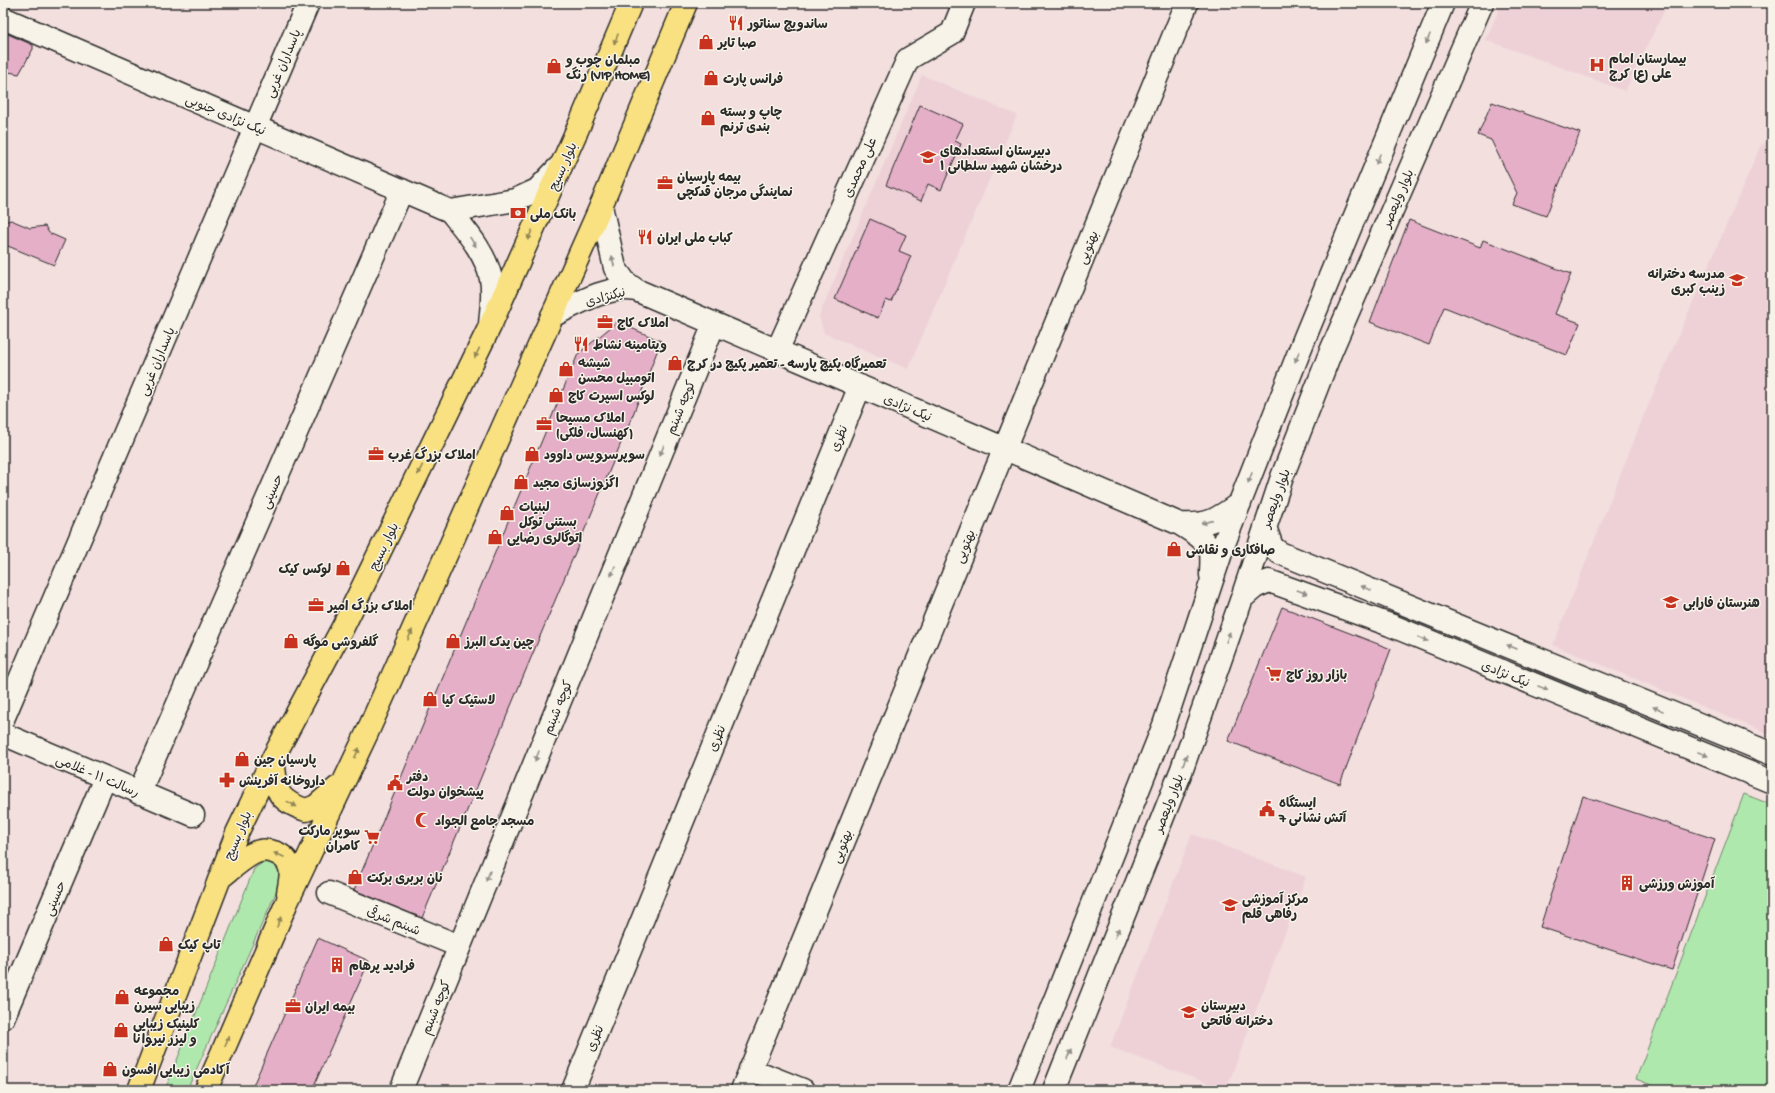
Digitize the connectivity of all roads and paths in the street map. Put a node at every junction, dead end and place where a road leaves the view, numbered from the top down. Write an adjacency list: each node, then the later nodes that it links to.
1 (308, 3): 9 (street, پاسداران غربی)
2 (631, 3): 10 (main road, بلوار بسیج, one-way to 10)
3 (686, 3): 12 (main road)
4 (964, 3): 21 (street, علی محمدی)
5 (1186, 3): 24 (street, بهتویی)
6 (1443, 3): 15 (street, one-way to 15)
7 (1482, 3): 16 (street, بلوار ولیعصر)
8 (3, 18): 9 (street, نیک نژادی جنوبی)
9 (255, 127): 11 (street, نیک نژادی جنوبی); 35 (street, پاسداران غربی)
10 (563, 163): 13 (street); 19 (main road, بلوار بسیج, one-way to 19)
11 (402, 190): 13 (street, نیک نژادی جنوبی); 43 (street, حسینی)
12 (601, 206): 14 (street, نیکنژادی, one-way to 12); 17 (main road)
13 (450, 211): 19 (street, one-way to 19)
14 (636, 290): 17 (street, نیکنژادی); 18 (street, نیک نژادی)
15 (1324, 291): 16 (street); 20 (street)
16 (1350, 307): 22 (street, بلوار ولیعصر)
17 (552, 316): 41 (main road, one-way to 17)
18 (714, 324): 21 (street, نیک نژادی); 52 (street, کوچه شبنم, one-way to 52)
19 (490, 326): 39 (main road, بلوار بسیج, one-way to 39)
20 (1305, 337): 22 (street); 25 (street, one-way to 25)
21 (777, 351): 23 (street, نیک نژادی)
22 (1331, 351): 27 (street, بلوار ولیعصر)
23 (860, 386): 24 (street, نیک نژادی); 58 (street, نظری)
24 (1004, 448): 26 (street, نیک نژادی); 54 (street, بهتویی)
25 (1240, 503): 26 (street, one-way to 26); 30 (street)
26 (1180, 524): 30 (street)
27 (1265, 527): 28 (street); 31 (street, بلوار ولیعصر)
28 (1280, 553): 29 (street); 32 (street, نیک نژادی, one-way to 28)
29 (1270, 581): 31 (street); 33 (street, نیک نژادی, one-way to 33)
30 (1212, 583): 45 (street)
31 (1242, 598): 46 (street, بلوار ولیعصر, one-way to 31)
32 (1398, 600): 33 (street); 34 (street, نیک نژادی, one-way to 32)
33 (1390, 625): 37 (street, نیک نژادی, one-way to 37)
34 (1681, 718): 37 (street); 38 (street, نیک نژادی)
35 (3, 719)
36 (3, 734): 40 (street, رسالت ۱۱ - غلامی)
37 (1673, 742): 42 (street, نیک نژادی, one-way to 42)
38 (1772, 754)
39 (273, 758): 41 (main road, one-way to 41); 49 (main road, بلوار بسیج)
40 (105, 778): 43 (street, رسالت ۱۱ - غلامی); 53 (street, حسینی)
41 (344, 782): 51 (main road)
42 (1772, 782)
43 (139, 793): 44 (street, رسالت ۱۱ - غلامی)
44 (193, 816)
45 (1128, 816): 46 (street); 47 (street)
46 (1159, 827): 48 (street, بلوار ولیعصر)
47 (1110, 862): 48 (street); 61 (street)
48 (1140, 876): 62 (street, بلوار ولیعصر, one-way to 48)
49 (220, 878): 51 (main road, one-way to 49); 55 (main road, بلوار بسیج)
50 (329, 893): 52 (street, شبنم شرقی)
51 (287, 902): 56 (main road, one-way to 51)
52 (460, 946): 57 (street, کوچه شبنم)
53 (3, 1018)
54 (750, 1069): 59 (street, بهتویی); 60 (street)
55 (139, 1090)
56 (206, 1090)
57 (401, 1090)
58 (573, 1090)
59 (742, 1090)
60 (803, 1090)
61 (1019, 1090)
62 (1054, 1090)

